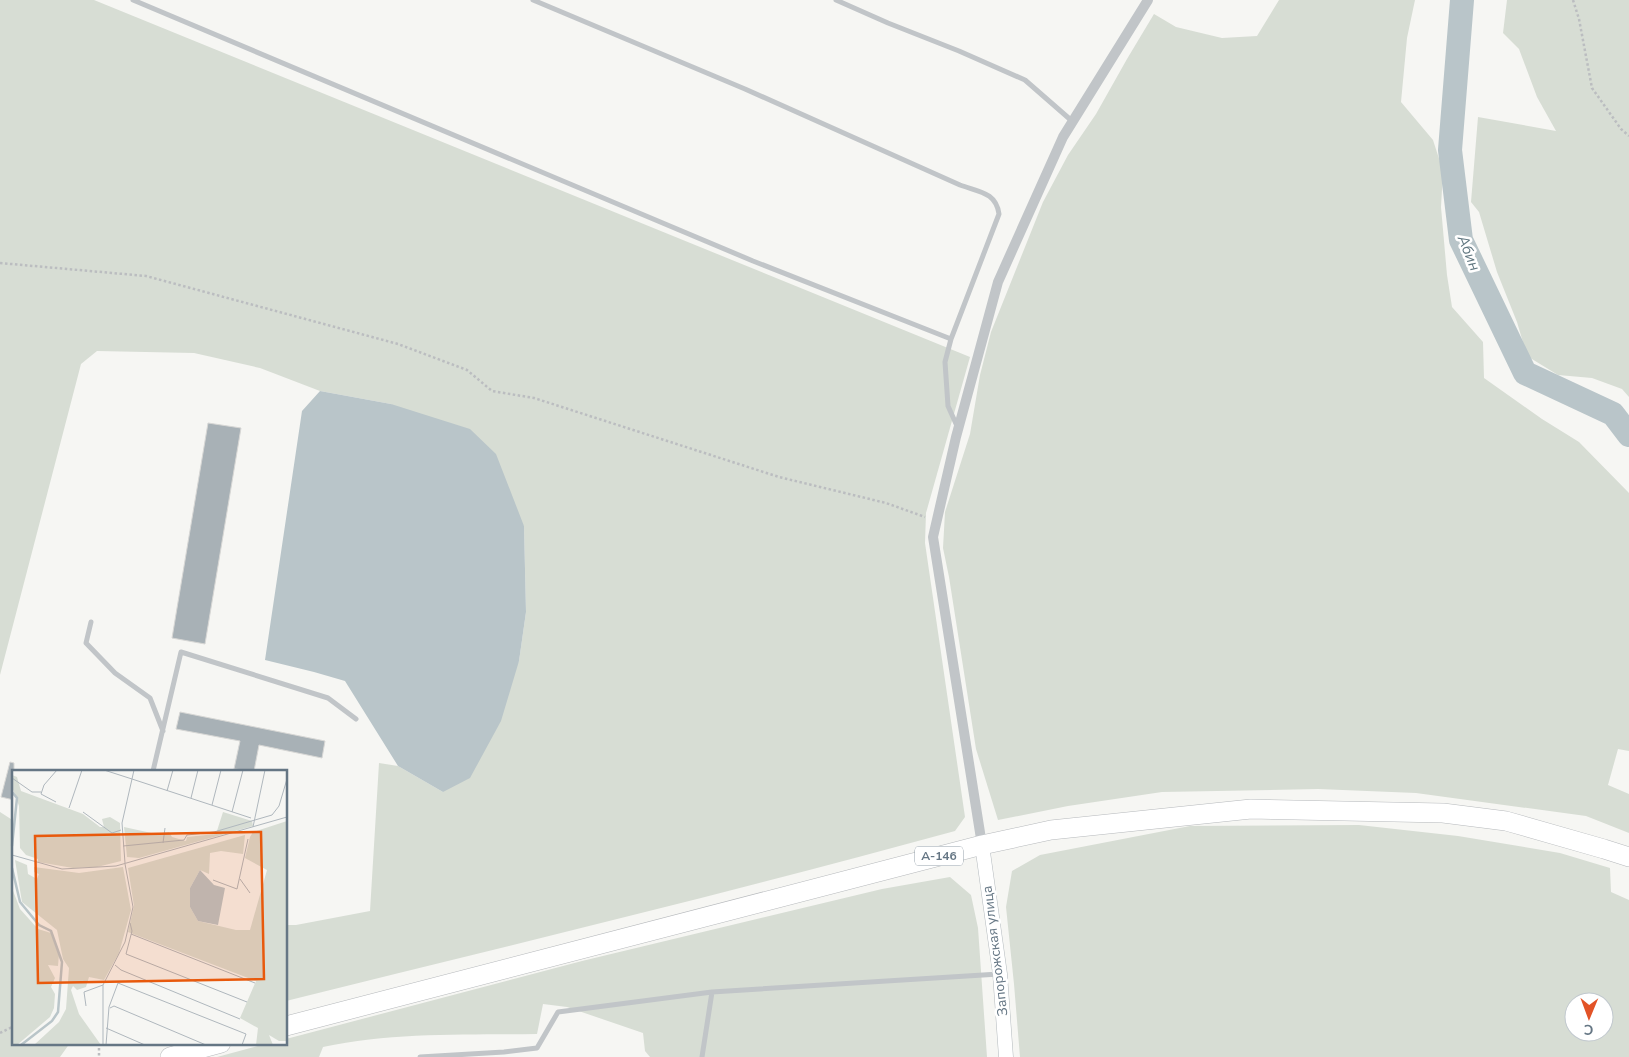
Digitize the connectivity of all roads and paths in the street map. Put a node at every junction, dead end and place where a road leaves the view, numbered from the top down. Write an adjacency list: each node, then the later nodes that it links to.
1 (133, 0): 9 (lane)
2 (533, 0): 9 (lane)
3 (836, 0): 6 (lane)
4 (1148, 0): 6 (street)
5 (1573, 0): 7 (path)
6 (1073, 122): 10 (street)
7 (1629, 136)
8 (0, 263): 11 (path)
9 (951, 339): 10 (lane)
10 (958, 429): 11 (street)
11 (936, 522): 16 (street)
12 (92, 622): 14 (lane)
13 (356, 719): 14 (lane)
14 (163, 732): 15 (lane)
15 (154, 770)
16 (982, 845): 17 (highway, А-146); 18 (main road, Запорожская улица); 20 (highway, А-146)
17 (1629, 857)
18 (1000, 974): 19 (lane); 29 (main road, Запорожская улица)
19 (712, 992): 27 (lane); 28 (lane)
20 (288, 1025)
21 (12, 1027): 22 (path)
22 (0, 1033)
23 (99, 1044): 25 (path)
24 (217, 1044): 26 (highway)
25 (99, 1057)
26 (170, 1057)
27 (420, 1057)
28 (702, 1057)
29 (1006, 1057)

